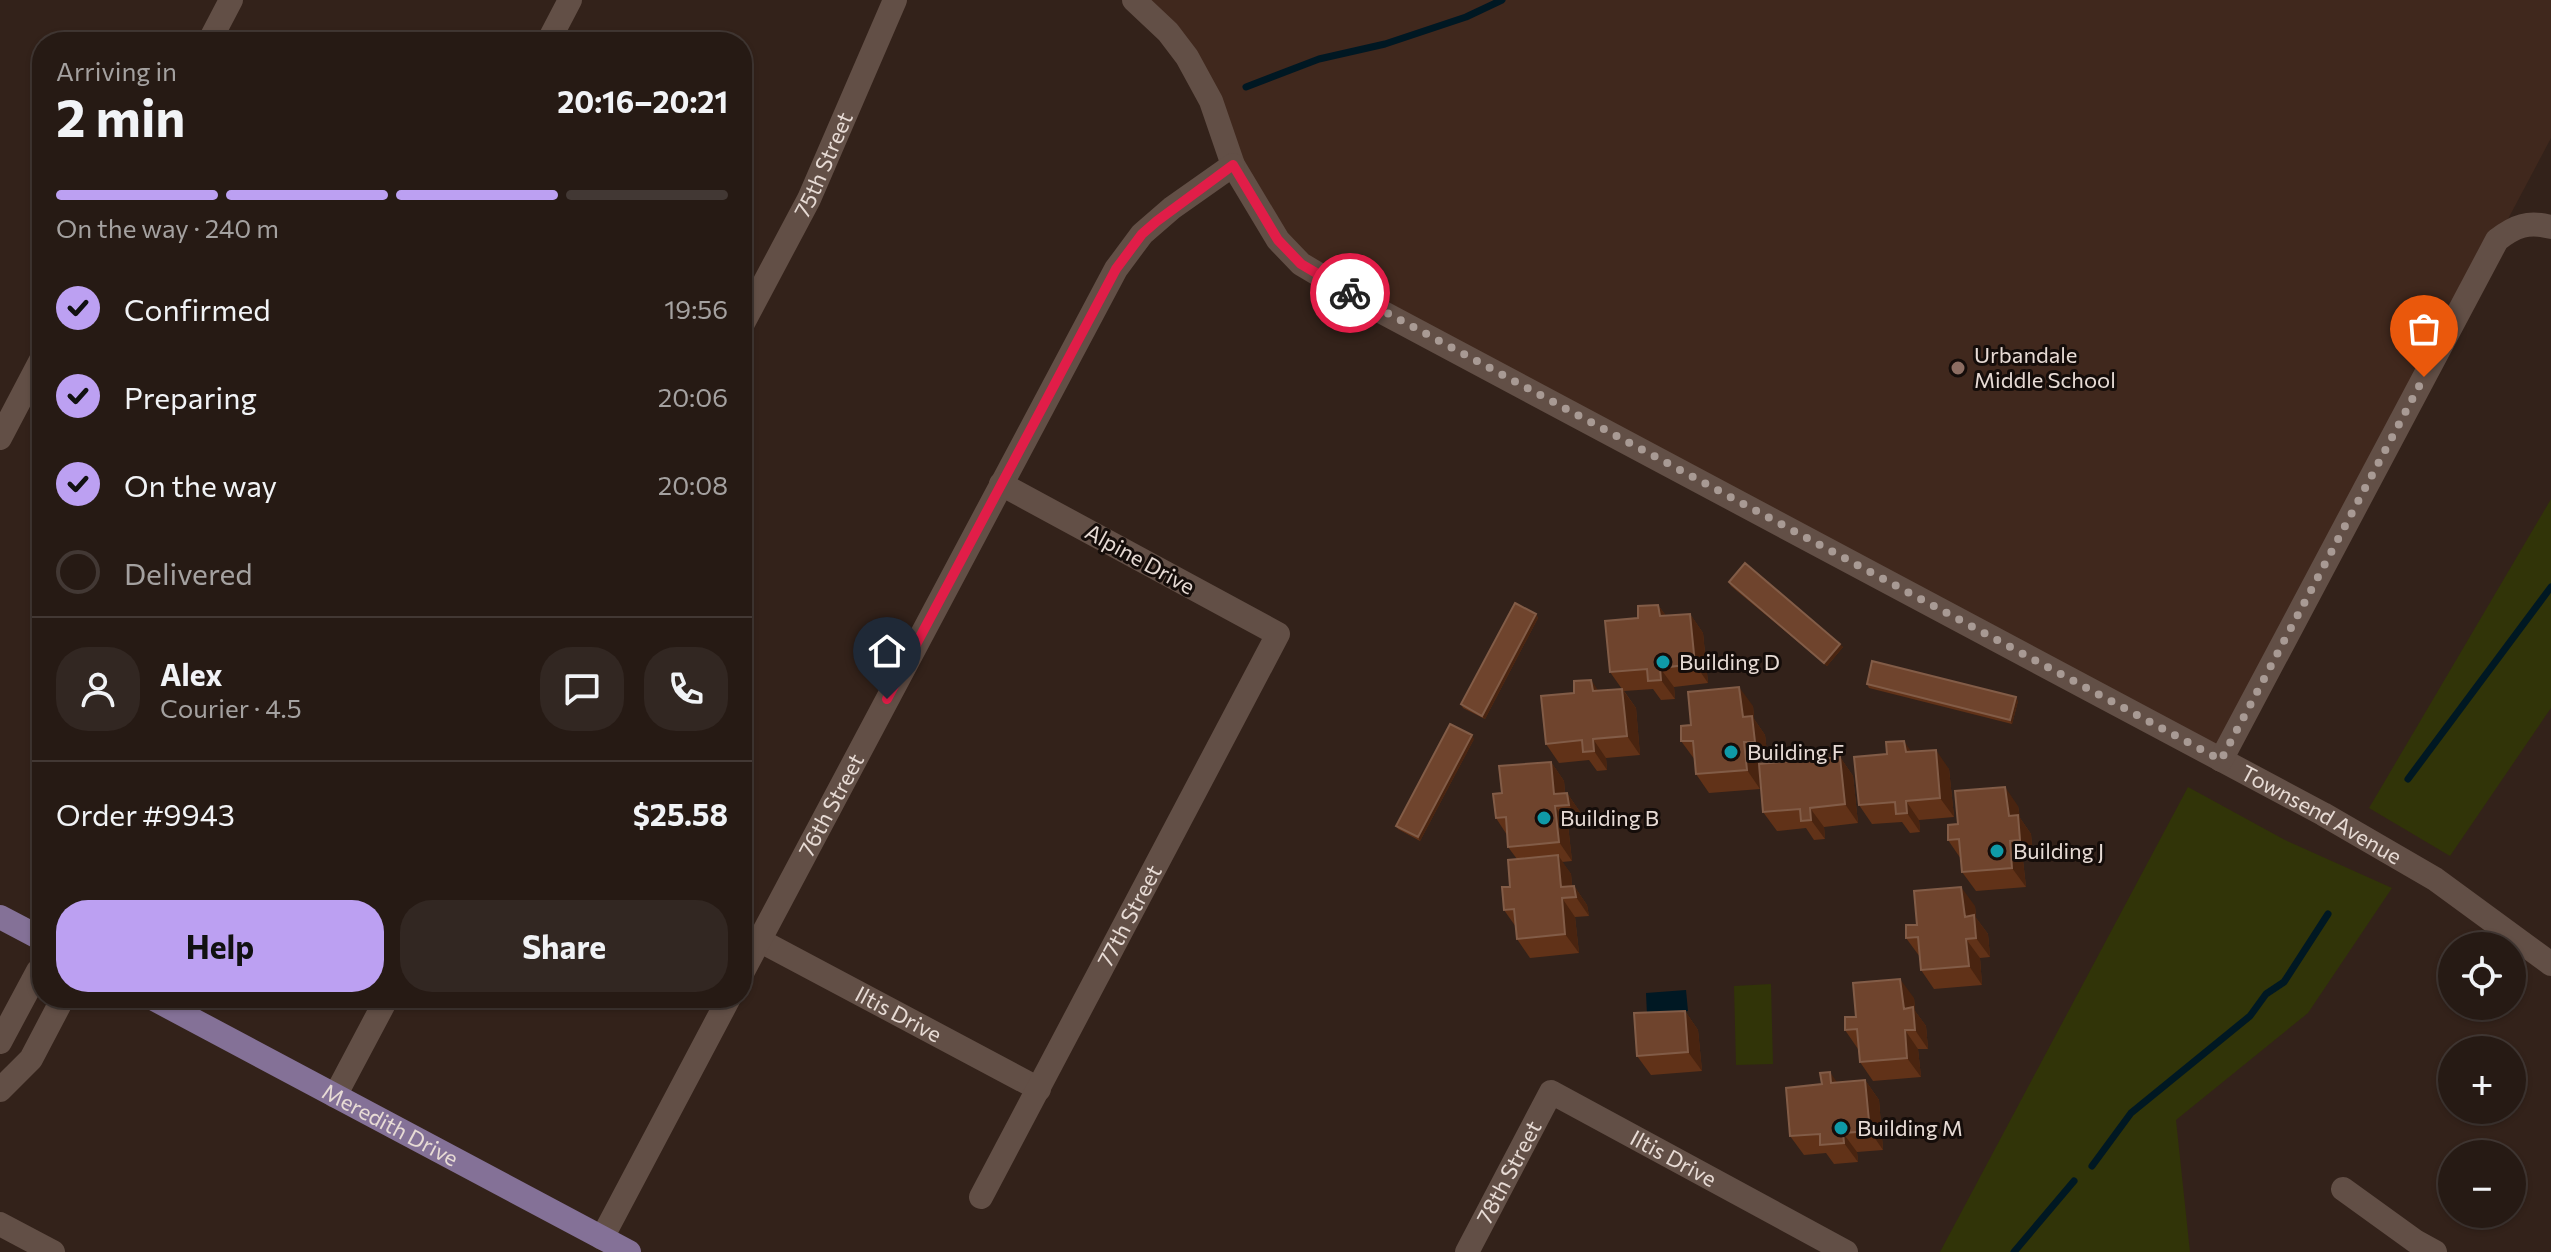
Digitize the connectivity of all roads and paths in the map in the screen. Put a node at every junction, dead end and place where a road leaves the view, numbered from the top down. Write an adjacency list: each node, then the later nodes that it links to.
1 (231, 0): 5 (street)
2 (570, 0): 6 (street)
3 (895, 0): 9 (street, 75th Street)
4 (1134, 0): 7 (street, Townsend Avenue)
5 (214, 32)
6 (553, 32)
7 (1233, 165): 12 (street, 76th Street); 14 (street, Townsend Avenue)
8 (2551, 227): 14 (street)
9 (752, 306)
10 (32, 377): 11 (street)
11 (0, 438)
12 (1001, 484): 13 (street, Alpine Drive); 17 (street, 76th Street)
13 (1278, 634): 26 (street, 77th Street)
14 (2221, 760): 19 (street, Townsend Avenue)
15 (0, 917): 16 (main road)
16 (32, 934)
17 (759, 940): 18 (street, 76th Street); 26 (street, Iltis Drive)
18 (752, 954)
19 (2551, 964)
20 (32, 982): 25 (street)
21 (58, 1008): 27 (street)
22 (171, 1008): 29 (main road, Meredith Drive)
23 (382, 1008): 29 (street)
24 (724, 1008): 33 (street)
25 (0, 1042)
26 (1039, 1089): 31 (street, 77th Street)
27 (0, 1090)
28 (1551, 1092): 36 (street, 78th Street); 37 (street, Iltis Drive)
29 (335, 1096): 33 (main road, Meredith Drive)
30 (2343, 1189): 38 (street)
31 (981, 1197)
32 (0, 1224): 34 (street)
33 (602, 1238): 35 (main road, Meredith Drive)
34 (53, 1252)
35 (629, 1252)
36 (1467, 1252)
37 (1846, 1252)
38 (2435, 1252)

